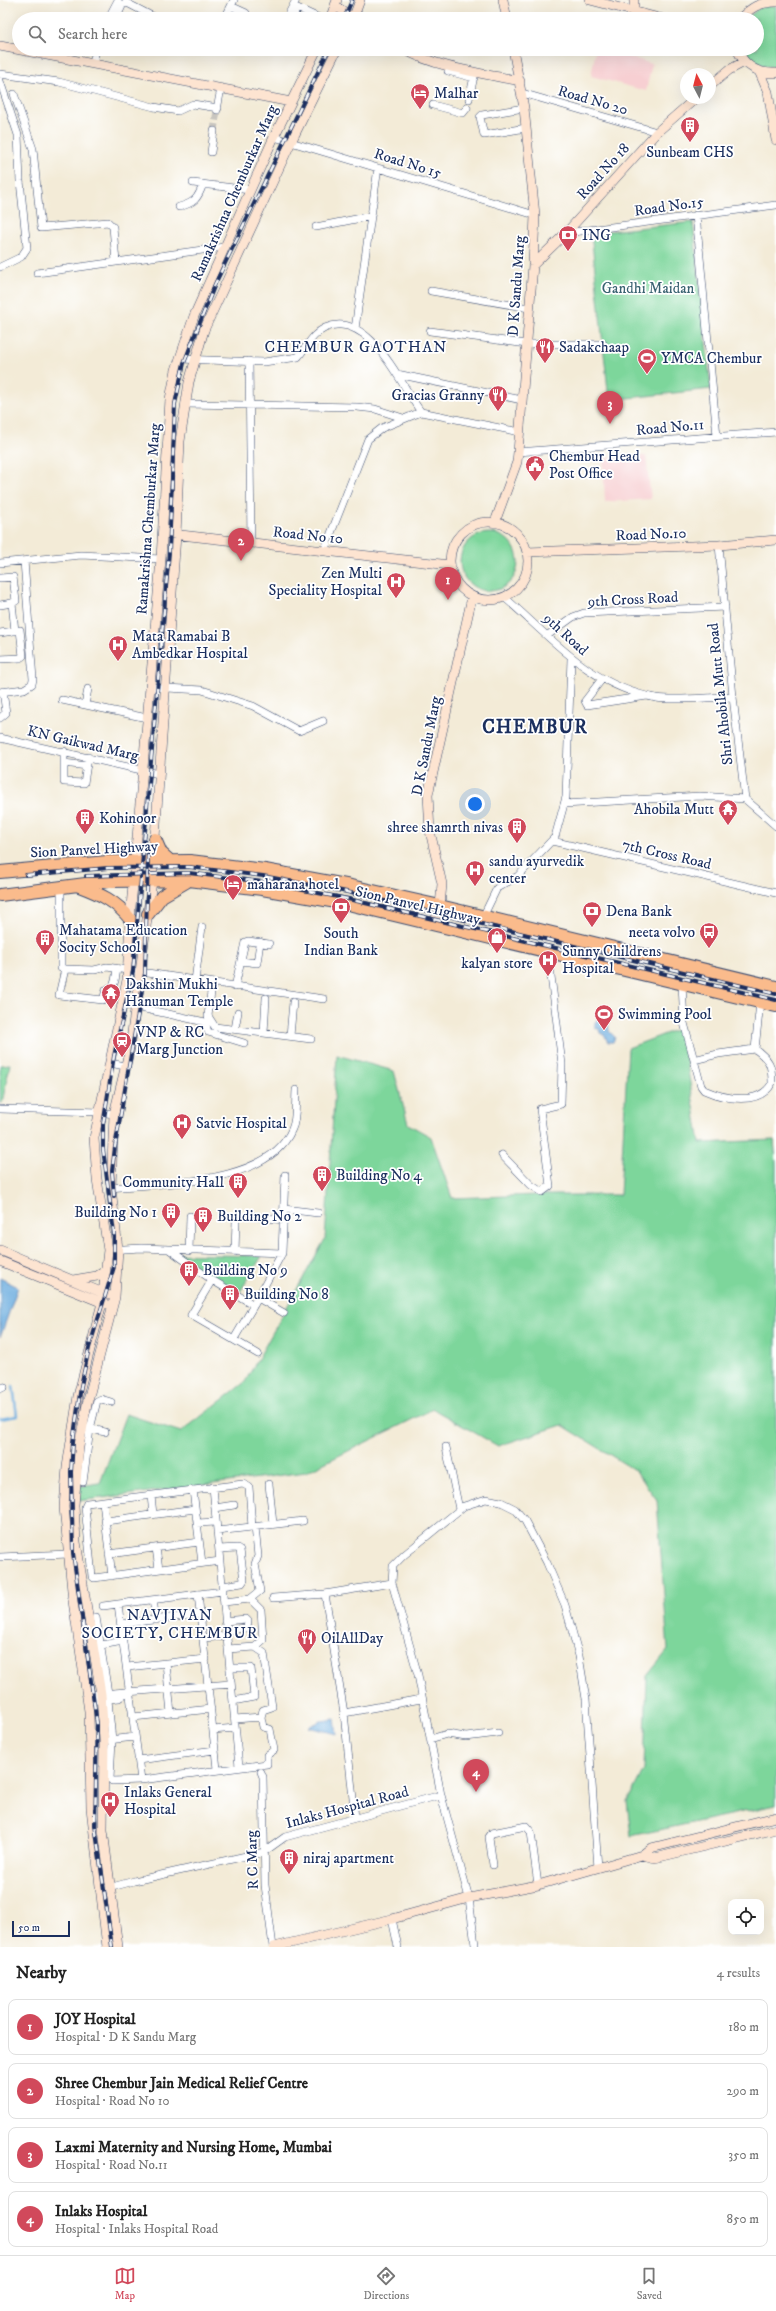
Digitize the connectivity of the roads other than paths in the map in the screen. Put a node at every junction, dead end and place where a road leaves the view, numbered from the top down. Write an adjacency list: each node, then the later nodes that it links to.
1 (118, 0): 14 (street)
2 (234, 0): 17 (street)
3 (360, 0): 22 (main road)
4 (503, 0): 23 (main road)
5 (590, 0): 10 (main road)
6 (634, 0): 13 (main road)
7 (776, 2): 11 (main road)
8 (294, 3): 19 (street); 20 (street)
9 (336, 3): 21 (main road)
10 (624, 4): 13 (main road)
11 (752, 4): 25 (main road)
12 (235, 8): 18 (street)
13 (634, 11): 24 (main road)
14 (112, 12)
15 (119, 12): 16 (street)
16 (142, 12)
17 (228, 12)
18 (244, 12)
19 (290, 12)
20 (309, 12)
21 (347, 12)
22 (356, 12)
23 (506, 12)
24 (638, 12)
25 (746, 12)
26 (0, 46): 27 (main road)
27 (12, 48)
28 (52, 56): 36 (main road)
29 (95, 56): 36 (street)
30 (314, 56): 50 (main road, Ramakrishna Chemburkar Marg)
31 (334, 56): 61 (main road, Ramakrishna Chemburkar Marg)
32 (417, 56): 38 (main road)
33 (515, 56): 44 (main road, D K Sandu Marg)
34 (741, 56): 35 (main road)
35 (744, 62): 39 (main road); 45 (main road)
36 (93, 64): 46 (main road)
37 (448, 71): 38 (street)
38 (460, 72): 42 (main road)
39 (759, 72): 40 (main road); 58 (main road)
40 (776, 73)
41 (0, 74): 46 (street)
42 (474, 75): 44 (main road); 49 (street)
43 (0, 81): 74 (street)
44 (520, 81): 47 (main road, D K Sandu Marg)
45 (716, 81)
46 (221, 88): 50 (main road)
47 (522, 93): 54 (main road, D K Sandu Marg); 57 (street, Road No 20)
48 (14, 94): 73 (street)
49 (469, 99)
50 (291, 102): 59 (main road, Ramakrishna Chemburkar Marg)
51 (689, 104): 57 (main road, Road No 18)
52 (433, 105): 53 (street)
53 (468, 108)
54 (524, 108): 55 (main road, D K Sandu Marg); 55 (street)
55 (526, 128): 69 (main road, D K Sandu Marg)
56 (214, 131): 62 (street)
57 (657, 132): 75 (main road, Road No 18)
58 (776, 135): 60 (main road)
59 (274, 137): 61 (street, Road No 15); 66 (main road, Ramakrishna Chemburkar Marg)
60 (776, 140)
61 (291, 142): 63 (street, Road No 15); 88 (main road, Ramakrishna Chemburkar Marg)
62 (211, 152)
63 (378, 168): 69 (street, Road No 15); 71 (street)
64 (193, 183): 65 (street)
65 (203, 184): 66 (street); 68 (street)
66 (250, 190): 76 (main road, Ramakrishna Chemburkar Marg)
67 (776, 205): 70 (street, Road No.15)
68 (179, 207)
69 (535, 215): 78 (main road, D K Sandu Marg)
70 (696, 215): 75 (street, Road No.15); 98 (street)
71 (371, 216): 72 (street); 83 (street)
72 (316, 227)
73 (41, 228): 74 (street); 77 (street)
74 (26, 229): 79 (street)
75 (566, 232): 78 (main road, Road No 18)
76 (224, 247): 77 (street); 87 (main road, Ramakrishna Chemburkar Marg)
77 (116, 262): 80 (street)
78 (533, 265): 82 (main road, D K Sandu Marg)
79 (0, 267)
80 (37, 273)
81 (431, 291): 82 (street)
82 (529, 308): 85 (main road, D K Sandu Marg)
83 (355, 329): 89 (street); 90 (street)
84 (430, 331): 85 (street)
85 (527, 344): 86 (street); 91 (main road, D K Sandu Marg)
86 (603, 344)
87 (180, 359): 88 (street); 101 (main road, Ramakrishna Chemburkar Marg)
88 (195, 361): 89 (street); 92 (main road, Ramakrishna Chemburkar Marg)
89 (249, 361): 93 (street)
90 (397, 374): 91 (street); 94 (street)
91 (522, 400): 96 (main road, D K Sandu Marg)
92 (185, 404): 93 (street); 102 (main road, Ramakrishna Chemburkar Marg)
93 (249, 404): 95 (street); 104 (street)
94 (421, 412): 95 (street); 96 (street)
95 (403, 418): 106 (street)
96 (520, 432): 99 (main road, D K Sandu Marg)
97 (776, 432): 98 (street, Road No.11)
98 (717, 436): 99 (street, Road No.11)
99 (518, 452): 100 (main road, D K Sandu Marg)
100 (495, 522): 107 (main road); 111 (main road)
101 (163, 533): 102 (main road, Road No 10); 108 (main road, Ramakrishna Chemburkar Marg)
102 (176, 535): 104 (main road, Road No 10); 121 (main road, Ramakrishna Chemburkar Marg)
103 (776, 540): 105 (main road, Road No.10)
104 (251, 543): 106 (main road, Road No 10)
105 (719, 545): 107 (main road, Road No.10); 119 (street, Shri Ahobila Mutt Road)
106 (324, 551): 111 (main road, Road No 10)
107 (527, 552): 116 (main road)
108 (161, 559): 109 (street); 120 (main road, Ramakrishna Chemburkar Marg)
109 (24, 561): 110 (street); 113 (street)
110 (0, 565): 112 (street)
111 (450, 565): 115 (main road)
112 (1, 578): 114 (street)
113 (26, 585): 114 (street); 122 (street)
114 (14, 586): 117 (street)
115 (472, 597): 116 (main road); 165 (main road, D K Sandu Marg)
116 (504, 597): 125 (street, 9th Road)
117 (12, 603): 118 (street); 123 (street)
118 (0, 605)
119 (725, 608): 125 (street, 9th Cross Road); 136 (street, Shri Ahobila Mutt Road)
120 (156, 616): 121 (main road); 131 (main road, Ramakrishna Chemburkar Marg)
121 (170, 617): 132 (main road, Ramakrishna Chemburkar Marg)
122 (29, 629): 123 (street); 126 (street)
123 (18, 631): 124 (street); 127 (street)
124 (0, 633)
125 (548, 636): 129 (street, 9th Road)
126 (30, 643): 127 (street); 134 (street)
127 (22, 644): 128 (street)
128 (0, 659)
129 (571, 659): 130 (street, 9th Road); 150 (street)
130 (602, 679): 135 (street, 9th Road); 135 (street)
131 (150, 687): 132 (street); 140 (main road, Ramakrishna Chemburkar Marg)
132 (166, 688): 141 (street); 148 (main road, Ramakrishna Chemburkar Marg)
133 (88, 689): 138 (street)
134 (1, 692): 139 (street)
135 (650, 696): 136 (street, 9th Road)
136 (733, 697): 149 (street, Shri Ahobila Mutt Road)
137 (62, 700): 138 (street)
138 (85, 705): 140 (street)
139 (0, 718)
140 (147, 718): 147 (main road, Ramakrishna Chemburkar Marg)
141 (323, 721)
142 (0, 738): 143 (street, KN Gaikwad Marg)
143 (64, 751): 144 (street, KN Gaikwad Marg); 145 (street)
144 (88, 757): 146 (street); 147 (street, KN Gaikwad Marg)
145 (64, 763): 146 (street); 146 (street)
146 (87, 766)
147 (142, 771): 148 (street, KN Gaikwad Marg); 155 (main road, Ramakrishna Chemburkar Marg)
148 (159, 774): 152 (main road, Ramakrishna Chemburkar Marg)
149 (745, 799): 150 (street); 151 (street)
150 (564, 804): 153 (street)
151 (776, 826)
152 (155, 839): 154 (highway); 156 (main road, Ramakrishna Chemburkar Marg)
153 (552, 841): 163 (street, 7th Cross Road); 167 (street)
154 (170, 861): 156 (highway, Sion Panvel Highway); 165 (highway, Sion Panvel Highway)
155 (135, 862): 156 (highway, Sion Panvel Highway); 157 (highway, Sion Panvel Highway); 159 (main road, Ramakrishna Chemburkar Marg)
156 (153, 862): 160 (main road, Ramakrishna Chemburkar Marg)
157 (0, 872)
158 (189, 880): 160 (highway, Sion Panvel Highway); 166 (highway); 169 (highway, Sion Panvel Highway)
159 (133, 881): 160 (highway, Sion Panvel Highway); 161 (highway, Sion Panvel Highway); 168 (main road, Ramakrishna Chemburkar Marg)
160 (152, 881): 166 (main road, Ramakrishna Chemburkar Marg)
161 (78, 885): 162 (highway, Sion Panvel Highway); 168 (highway)
162 (61, 887): 164 (highway, Sion Panvel Highway); 175 (street)
163 (776, 893)
164 (0, 895)
165 (440, 906): 167 (highway, Sion Panvel Highway); 169 (main road, D K Sandu Marg)
166 (148, 914): 178 (main road, Ramakrishna Chemburkar Marg)
167 (482, 917): 182 (highway, Sion Panvel Highway)
168 (130, 919): 177 (main road, Ramakrishna Chemburkar Marg)
169 (434, 924): 173 (highway, Sion Panvel Highway)
170 (202, 927): 179 (street)
171 (260, 942): 172 (street); 174 (street); 174 (street)
172 (269, 944)
173 (548, 952): 181 (highway, Sion Panvel Highway); 205 (street)
174 (241, 961): 183 (street)
175 (61, 968)
176 (118, 969): 176 (street); 177 (street)
177 (128, 971): 178 (street); 188 (main road, Ramakrishna Chemburkar Marg)
178 (141, 973): 179 (street); 189 (main road, Ramakrishna Chemburkar Marg)
179 (195, 981): 180 (street)
180 (212, 984): 183 (street); 192 (street)
181 (682, 984): 187 (highway, Sion Panvel Highway); 198 (street)
182 (774, 985)
183 (235, 987): 185 (street)
184 (266, 998): 193 (street)
185 (324, 999)
186 (293, 1002): 194 (street)
187 (760, 1003): 190 (highway, Sion Panvel Highway); 197 (street)
188 (122, 1004): 189 (street); 199 (main road, Ramakrishna Chemburkar Marg)
189 (135, 1006): 196 (street); 200 (main road, Ramakrishna Chemburkar Marg)
190 (776, 1006)
191 (238, 1012): 192 (street)
192 (236, 1029): 193 (street)
193 (264, 1033): 194 (street)
194 (290, 1036): 195 (street)
195 (311, 1039)
196 (244, 1043)
197 (755, 1049): 198 (street); 198 (street)
198 (694, 1060)
199 (110, 1063): 200 (street); 203 (main road, Ramakrishna Chemburkar Marg)
200 (125, 1066): 204 (main road, Ramakrishna Chemburkar Marg)
201 (296, 1090): 209 (street)
202 (0, 1109): 203 (street)
203 (99, 1112): 204 (street); 207 (main road, Ramakrishna Chemburkar Marg)
204 (114, 1114): 206 (main road, Ramakrishna Chemburkar Marg)
205 (502, 1155)
206 (111, 1169): 207 (main road); 209 (main road, Ramakrishna Chemburkar Marg)
207 (97, 1171): 217 (main road, Ramakrishna Chemburkar Marg)
208 (285, 1175): 210 (street)
209 (111, 1188): 216 (main road, Ramakrishna Chemburkar Marg)
210 (284, 1209): 211 (street); 214 (street)
211 (318, 1213)
212 (190, 1216): 222 (street)
213 (250, 1216): 214 (street)
214 (284, 1220): 224 (street)
215 (236, 1221): 223 (street)
216 (115, 1224): 217 (street); 218 (main road, Ramakrishna Chemburkar Marg)
217 (103, 1225): 220 (main road, Ramakrishna Chemburkar Marg)
218 (118, 1249): 220 (street); 221 (street); 231 (main road, Ramakrishna Chemburkar Marg)
219 (0, 1250): 227 (main road)
220 (108, 1250): 226 (main road, Ramakrishna Chemburkar Marg)
221 (170, 1250): 222 (street); 228 (street)
222 (189, 1251): 223 (street)
223 (235, 1252): 224 (street)
224 (282, 1253): 230 (street)
225 (0, 1261): 229 (main road)
226 (105, 1271): 227 (main road); 229 (main road, Ramakrishna Chemburkar Marg)
227 (70, 1280): 229 (main road)
228 (212, 1280): 232 (street); 236 (street)
229 (102, 1298): 231 (main road); 234 (main road, Ramakrishna Chemburkar Marg)
230 (258, 1298): 232 (street); 233 (street)
231 (114, 1302): 235 (main road, Ramakrishna Chemburkar Marg)
232 (254, 1304): 236 (street)
233 (284, 1313)
234 (93, 1334): 235 (main road); 238 (main road, Ramakrishna Chemburkar Marg)
235 (104, 1336): 239 (main road, Ramakrishna Chemburkar Marg)
236 (234, 1339): 237 (street)
237 (258, 1354)
238 (78, 1396): 239 (main road); 241 (main road, Ramakrishna Chemburkar Marg)
239 (89, 1398): 242 (main road, Ramakrishna Chemburkar Marg)
240 (111, 1402): 242 (street)
241 (73, 1426): 242 (street); 245 (main road, Ramakrishna Chemburkar Marg)
242 (86, 1428): 243 (street); 245 (main road, Ramakrishna Chemburkar Marg)
243 (105, 1432)
244 (446, 1447): 257 (street)
245 (76, 1470): 246 (street); 247 (street); 251 (main road)
246 (92, 1475)
247 (83, 1482)
248 (269, 1484): 263 (street)
249 (213, 1488): 250 (street); 255 (street); 264 (street)
250 (193, 1490): 252 (street); 256 (street)
251 (70, 1494): 267 (main road); 271 (main road)
252 (151, 1496): 253 (street); 258 (street)
253 (103, 1502): 259 (street); 266 (street)
254 (234, 1505): 255 (street)
255 (215, 1508): 261 (street)
256 (195, 1509): 258 (street); 262 (street)
257 (459, 1509): 280 (street); 343 (street)
258 (153, 1514): 259 (street)
259 (106, 1520): 272 (street)
260 (304, 1521): 263 (street)
261 (216, 1522): 262 (street); 265 (street)
262 (197, 1523): 268 (street)
263 (273, 1524): 264 (street)
264 (254, 1527): 265 (street); 276 (street)
265 (217, 1531): 270 (street)
266 (88, 1541): 267 (street); 279 (street)
267 (76, 1542): 281 (main road)
268 (199, 1542): 269 (street); 275 (street)
269 (156, 1548): 272 (street); 278 (street)
270 (219, 1550): 274 (street); 277 (street)
271 (68, 1554): 273 (street); 282 (main road)
272 (110, 1554): 279 (street)
273 (0, 1557)
274 (220, 1561): 275 (street); 283 (street)
275 (202, 1563): 278 (street)
276 (255, 1564): 277 (street); 287 (street)
277 (242, 1566): 283 (street)
278 (159, 1569): 279 (street)
279 (112, 1576)
280 (392, 1583): 285 (street); 314 (street)
281 (83, 1586): 282 (main road); 294 (main road)
282 (71, 1587): 292 (main road)
283 (222, 1588): 284 (street); 289 (street)
284 (198, 1594): 288 (street); 293 (street)
285 (325, 1594): 286 (street); 318 (street)
286 (273, 1598)
287 (250, 1599): 289 (street); 302 (street)
288 (153, 1600): 290 (street); 295 (street)
289 (224, 1602): 296 (street)
290 (118, 1604): 291 (street); 297 (street)
291 (104, 1606)
292 (75, 1614): 294 (main road); 313 (main road)
293 (200, 1614): 295 (street); 299 (street)
294 (92, 1615): 301 (main road)
295 (156, 1620): 297 (street)
296 (225, 1621): 298 (street); 298 (street)
297 (121, 1624): 300 (street)
298 (227, 1633): 299 (street); 303 (street)
299 (203, 1638): 304 (street)
300 (123, 1641): 301 (street); 306 (street)
301 (97, 1646): 312 (main road)
302 (255, 1646): 303 (street); 320 (street)
303 (228, 1650): 307 (street)
304 (206, 1659): 305 (street); 309 (street)
305 (166, 1663): 306 (street); 310 (street)
306 (127, 1668): 311 (street)
307 (230, 1668): 308 (street); 315 (street)
308 (231, 1684): 309 (street); 315 (street)
309 (209, 1686): 310 (street); 316 (street)
310 (168, 1690): 311 (street); 317 (street)
311 (128, 1693): 312 (street); 319 (street)
312 (105, 1697): 313 (street); 327 (main road)
313 (88, 1698): 336 (main road)
314 (421, 1699): 318 (street); 326 (street)
315 (233, 1701): 321 (street)
316 (211, 1709): 317 (street); 323 (street)
317 (171, 1713): 319 (street)
318 (344, 1713): 338 (street)
319 (133, 1717): 325 (street)
320 (261, 1717): 321 (street); 330 (street)
321 (235, 1719): 322 (street)
322 (235, 1728): 323 (street); 330 (street)
323 (213, 1730): 328 (street)
324 (498, 1733): 326 (street)
325 (136, 1737): 327 (street); 329 (street)
326 (430, 1739): 334 (street)
327 (108, 1740): 333 (street); 335 (main road)
328 (215, 1750): 329 (street); 331 (street)
329 (138, 1760): 333 (street)
330 (239, 1767): 331 (street)
331 (217, 1769): 333 (street)
332 (261, 1772): 340 (street, R C Marg)
333 (141, 1780)
334 (441, 1795): 338 (street, Inlaks Hospital Road); 347 (street)
335 (102, 1810): 336 (main road); 345 (main road)
336 (91, 1811): 346 (main road)
337 (776, 1817): 341 (main road)
338 (356, 1818): 340 (street, Inlaks Hospital Road)
339 (776, 1830): 341 (main road)
340 (264, 1852): 345 (street, Inlaks Hospital Road); 352 (street, R C Marg)
341 (642, 1855): 343 (main road)
342 (493, 1865): 344 (street)
343 (598, 1868): 344 (main road)
344 (538, 1885): 347 (main road)
345 (111, 1889): 346 (street, Inlaks Hospital Road); 351 (main road)
346 (101, 1890): 350 (main road)
347 (468, 1898): 348 (main road); 349 (street)
348 (392, 1919): 352 (main road); 353 (street)
349 (475, 1945)
350 (108, 1947)
351 (118, 1947)
352 (277, 1947)
353 (398, 1947)

